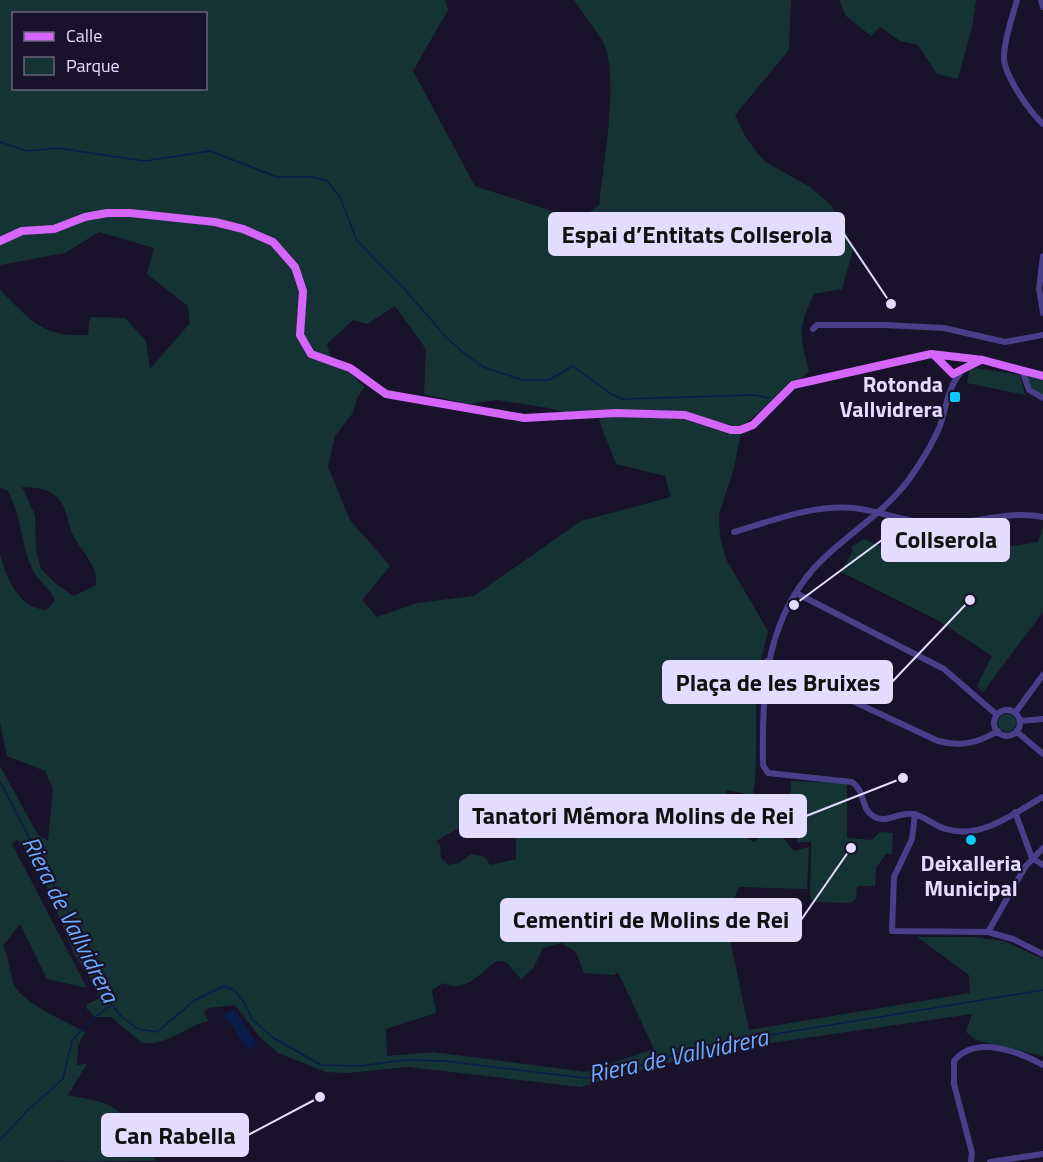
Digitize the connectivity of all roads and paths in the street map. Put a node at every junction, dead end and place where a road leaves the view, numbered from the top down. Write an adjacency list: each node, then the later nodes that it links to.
1 (1017, 0): 4 (street)
2 (1041, 0): 3 (street)
3 (1043, 7)
4 (1043, 124)
5 (0, 241): 10 (main road)
6 (1043, 256): 7 (street)
7 (1043, 313)
8 (813, 329): 9 (street)
9 (1043, 335)
10 (931, 354): 11 (main road); 13 (main road)
11 (958, 357): 12 (main road); 13 (main road); 15 (main road)
12 (983, 360): 14 (main road); 15 (main road)
13 (948, 370): 15 (main road); 17 (street)
14 (1022, 370): 16 (main road); 18 (street)
15 (962, 371): 17 (street)
16 (1043, 376)
17 (952, 383): 19 (street)
18 (1043, 398)
19 (878, 515): 20 (street); 21 (street); 22 (street)
20 (1043, 517)
21 (734, 532)
22 (796, 593): 23 (street); 26 (street)
23 (768, 661): 29 (street); 34 (street)
24 (1043, 675): 25 (street)
25 (1015, 713): 26 (street); 28 (street)
26 (997, 715): 29 (street)
27 (1043, 719): 28 (street)
28 (1020, 721): 30 (street)
29 (998, 731): 30 (street)
30 (1017, 732): 31 (street)
31 (1043, 754)
32 (1043, 796): 33 (street)
33 (1015, 812): 34 (street); 36 (street)
34 (915, 814): 38 (street)
35 (1043, 848): 36 (street)
36 (1032, 858): 37 (street); 38 (street)
37 (1043, 864)
38 (988, 932): 39 (street)
39 (1043, 954)
40 (1043, 1065): 42 (street)
41 (1043, 1154): 43 (street)
42 (972, 1162)
43 (990, 1162)

